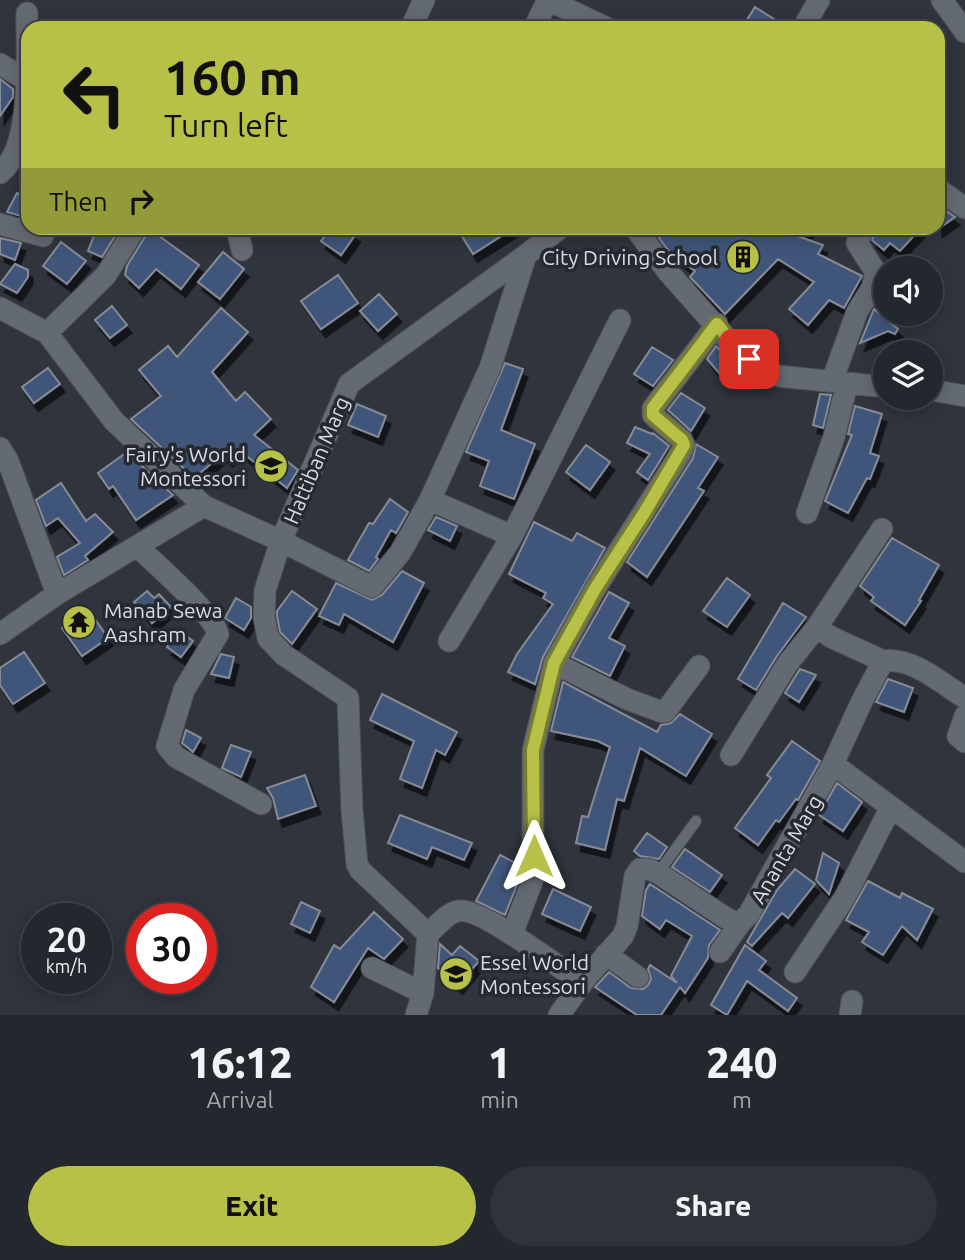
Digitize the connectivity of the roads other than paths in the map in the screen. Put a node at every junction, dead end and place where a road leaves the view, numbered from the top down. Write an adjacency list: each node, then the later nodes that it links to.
1 (424, 0): 7 (street)
2 (548, 0): 8 (street); 9 (street)
3 (819, 0): 10 (street)
4 (942, 0): 11 (street)
5 (27, 13): 6 (street)
6 (27, 21)
7 (414, 21)
8 (538, 21)
9 (592, 21)
10 (807, 21)
11 (965, 32)
12 (0, 64): 13 (street)
13 (21, 77)
14 (21, 122): 15 (street)
15 (0, 173)
16 (945, 194): 17 (street)
17 (965, 208)
18 (0, 224): 19 (street)
19 (21, 230)
20 (39, 235): 26 (street)
21 (131, 235): 32 (street)
22 (240, 235): 27 (street)
23 (545, 235): 28 (street, Hattiban Marg)
24 (640, 235): 31 (street)
25 (860, 235): 33 (street)
26 (43, 236)
27 (242, 250)
28 (527, 255): 38 (street); 43 (street, Hattiban Marg)
29 (0, 308): 32 (street)
30 (620, 320): 42 (street)
31 (717, 324): 33 (street); 50 (street)
32 (47, 333): 39 (street, Hattiban Marg)
33 (839, 383): 34 (street); 40 (street)
34 (873, 386)
35 (943, 392): 36 (street)
36 (965, 396)
37 (0, 448): 45 (street)
38 (429, 500): 42 (street); 43 (street)
39 (204, 506): 43 (street, Hattiban Marg); 44 (street)
40 (807, 513)
41 (882, 529): 46 (street)
42 (512, 536): 48 (street)
43 (281, 541): 63 (street)
44 (137, 546): 45 (street); 57 (street)
45 (57, 594): 47 (street)
46 (817, 626): 49 (street); 55 (street)
47 (0, 635)
48 (449, 641)
49 (883, 661): 52 (street); 56 (street, Ananta Marg)
50 (554, 663): 51 (street); 64 (street)
51 (699, 666)
52 (965, 698)
53 (965, 716): 54 (street)
54 (965, 742)
55 (731, 755)
56 (833, 764): 58 (street); 62 (street, Ananta Marg)
57 (261, 804)
58 (891, 807): 60 (street); 68 (street)
59 (696, 821): 61 (lane)
60 (965, 862)
61 (658, 873): 62 (street, Ananta Marg); 66 (street)
62 (741, 922): 65 (street)
63 (428, 934): 64 (street); 71 (street)
64 (512, 934): 70 (street)
65 (720, 952)
66 (606, 954): 69 (street); 70 (street)
67 (372, 968): 71 (street)
68 (795, 972)
69 (638, 977)
70 (585, 979): 73 (street)
71 (423, 993): 72 (street)
72 (416, 1015)
73 (559, 1015)

